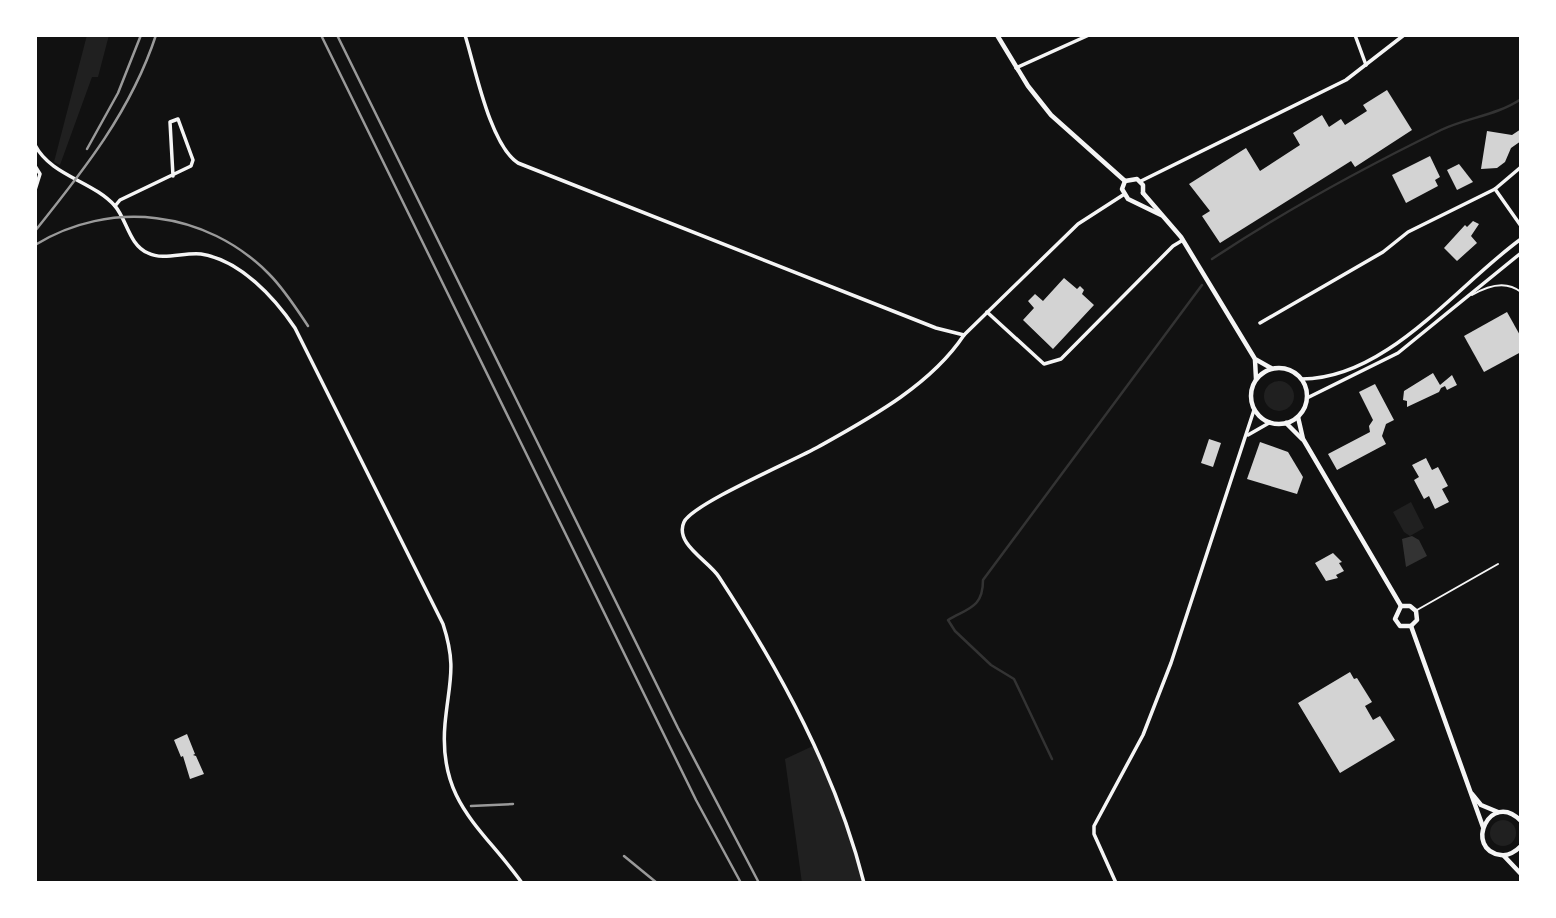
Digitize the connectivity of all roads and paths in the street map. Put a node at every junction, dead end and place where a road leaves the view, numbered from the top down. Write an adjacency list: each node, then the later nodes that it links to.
1 (465, 35): 32 (street)
2 (997, 35): 7 (street)
3 (1089, 35): 7 (street)
4 (1354, 35): 6 (street)
5 (1404, 35): 6 (street)
6 (1366, 65): 14 (street)
7 (1016, 68): 13 (street)
8 (35, 145): 9 (street)
9 (37, 154): 20 (street)
10 (35, 166): 16 (street)
11 (1521, 167): 15 (street)
12 (173, 176): 12 (street); 20 (street)
13 (1125, 181): 14 (street); 18 (street)
14 (1141, 181): 17 (street)
15 (1495, 189): 21 (street); 31 (street)
16 (35, 190)
17 (1143, 192): 19 (street); 23 (street)
18 (1123, 195): 19 (street); 30 (street)
19 (1133, 200): 23 (street)
20 (115, 206): 55 (street)
21 (1512, 210): 22 (street); 24 (street)
22 (1521, 215)
23 (1166, 218): 26 (street)
24 (1521, 226)
25 (1521, 239): 36 (street)
26 (1183, 240): 30 (street); 33 (street)
27 (1521, 253): 29 (street)
28 (1521, 292): 29 (lane)
29 (1472, 295): 37 (street)
30 (987, 312): 32 (street)
31 (1260, 323)
32 (964, 335): 56 (street)
33 (1255, 359): 34 (street); 35 (street)
34 (1272, 368): 35 (street); 36 (street)
35 (1256, 379): 38 (street)
36 (1302, 379): 37 (street)
37 (1307, 398): 39 (street)
38 (1254, 410): 40 (street); 42 (street)
39 (1298, 417): 41 (street); 43 (street)
40 (1269, 423): 41 (street); 42 (street)
41 (1286, 423): 43 (street)
42 (1247, 436): 57 (street)
43 (1303, 439): 45 (street)
44 (1498, 564): 46 (lane)
45 (1401, 606): 46 (street); 47 (street)
46 (1416, 611): 47 (street)
47 (1411, 626): 48 (street)
48 (1471, 793): 49 (street); 51 (street)
49 (1498, 812): 50 (street); 51 (street)
50 (1521, 821)
51 (1483, 827): 53 (street)
52 (1521, 846): 53 (street)
53 (1504, 855): 54 (street)
54 (1521, 874)
55 (522, 883)
56 (864, 883)
57 (1116, 883)

